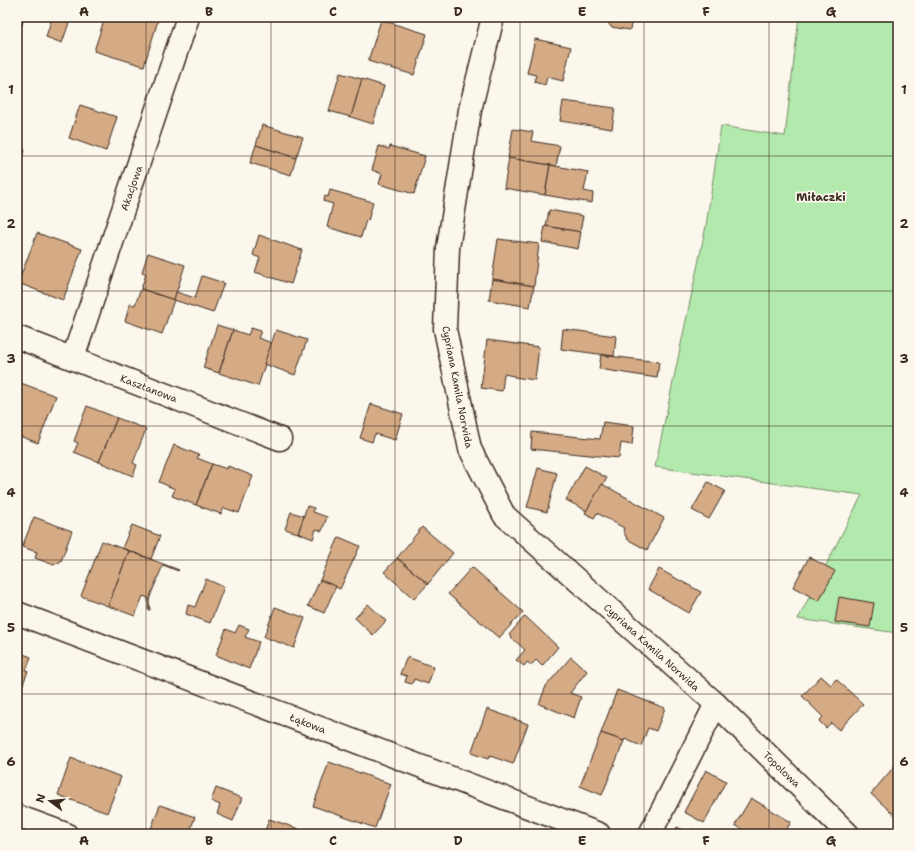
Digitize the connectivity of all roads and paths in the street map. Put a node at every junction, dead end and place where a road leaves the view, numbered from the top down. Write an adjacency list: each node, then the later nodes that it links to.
1 (188, 17): 4 (street, Akacjowa)
2 (493, 17): 7 (street, Cypriana Kamila Norwida)
3 (17, 337): 4 (street, Kasztanowa)
4 (73, 358): 5 (street, Kasztanowa)
5 (280, 439)
6 (17, 613): 10 (street, Łąkowa)
7 (716, 704): 11 (street); 12 (street, Topolowa)
8 (17, 816): 9 (street)
9 (66, 834)
10 (599, 834)
11 (650, 834)
12 (848, 834)

